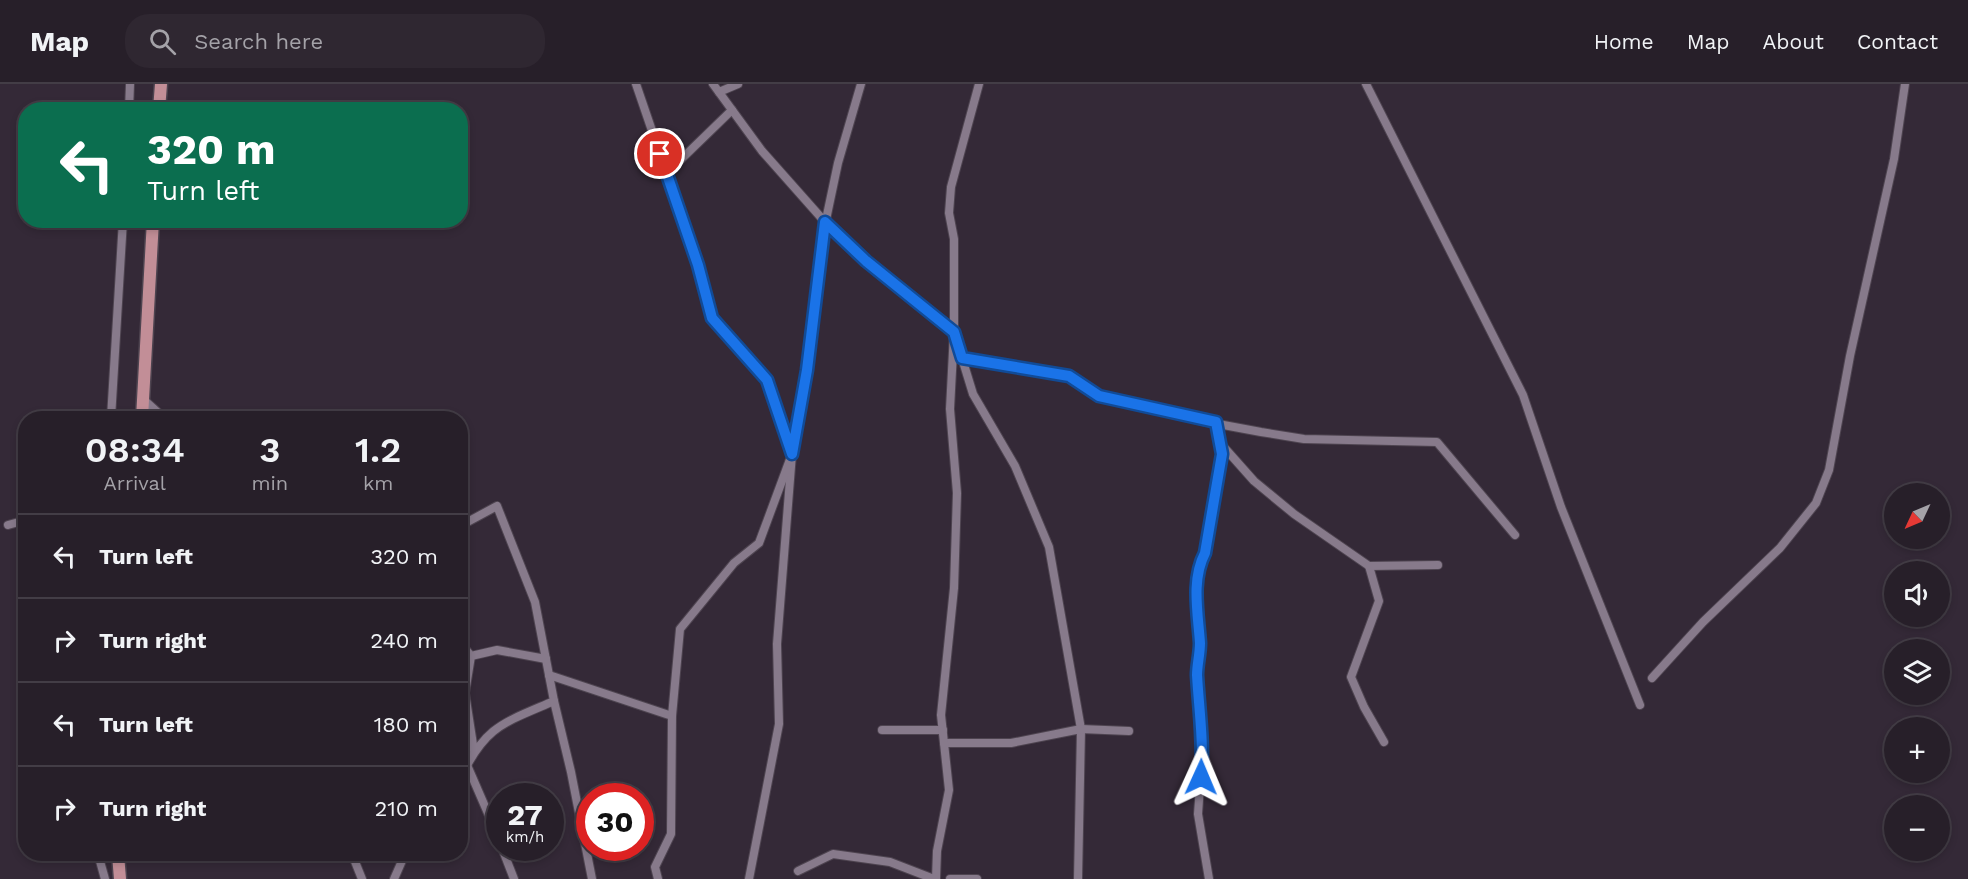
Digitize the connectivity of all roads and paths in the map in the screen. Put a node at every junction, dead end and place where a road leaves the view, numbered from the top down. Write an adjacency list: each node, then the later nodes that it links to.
1 (130, 84): 11 (street)
2 (161, 84): 12 (main road)
3 (636, 84): 14 (street)
4 (713, 84): 10 (street)
5 (738, 84): 10 (street)
6 (861, 84): 15 (street)
7 (979, 84): 18 (street)
8 (1366, 84): 41 (street)
9 (1905, 84): 39 (street)
10 (719, 92): 13 (street)
11 (129, 102)
12 (160, 102)
13 (732, 110): 14 (street); 15 (street)
14 (667, 173): 27 (street)
15 (825, 222): 18 (street); 27 (street)
16 (123, 228): 22 (street)
17 (153, 228): 21 (main road)
18 (954, 332): 19 (street); 20 (street)
19 (953, 356): 20 (street); 46 (street)
20 (962, 358): 25 (street); 44 (street)
21 (143, 399): 23 (main road); 24 (street)
22 (111, 411)
23 (142, 411)
24 (156, 411)
25 (1216, 422): 26 (street); 31 (street)
26 (1222, 445): 33 (street); 72 (street)
27 (792, 454): 43 (street); 67 (street)
28 (18, 522): 30 (street)
29 (468, 522): 36 (street)
30 (8, 525)
31 (1515, 535)
32 (1438, 565): 33 (street)
33 (1369, 566): 48 (street)
34 (468, 652): 35 (street)
35 (471, 656): 36 (street); 37 (street)
36 (546, 659): 38 (street)
37 (468, 674)
38 (549, 675): 40 (street); 43 (street)
39 (1652, 678)
40 (554, 701): 50 (street); 65 (street)
41 (1640, 705)
42 (468, 712): 50 (street)
43 (672, 716): 66 (street)
44 (1081, 729): 47 (street); 49 (street); 71 (street)
45 (882, 730): 46 (street)
46 (943, 730): 49 (street)
47 (1129, 731)
48 (1384, 742)
49 (944, 743): 68 (street)
50 (474, 750): 51 (street)
51 (468, 763)
52 (468, 767): 53 (street)
53 (486, 809)
54 (100, 861): 60 (street)
55 (119, 861): 61 (main road)
56 (355, 861): 62 (street)
57 (402, 861): 63 (street)
58 (507, 861): 64 (street)
59 (798, 871): 68 (street)
60 (105, 879)
61 (120, 879)
62 (362, 879)
63 (394, 879)
64 (514, 879)
65 (592, 879)
66 (658, 879)
67 (749, 879)
68 (935, 879)
69 (950, 879): 70 (street)
70 (978, 879)
71 (1078, 879)
72 (1209, 879)

